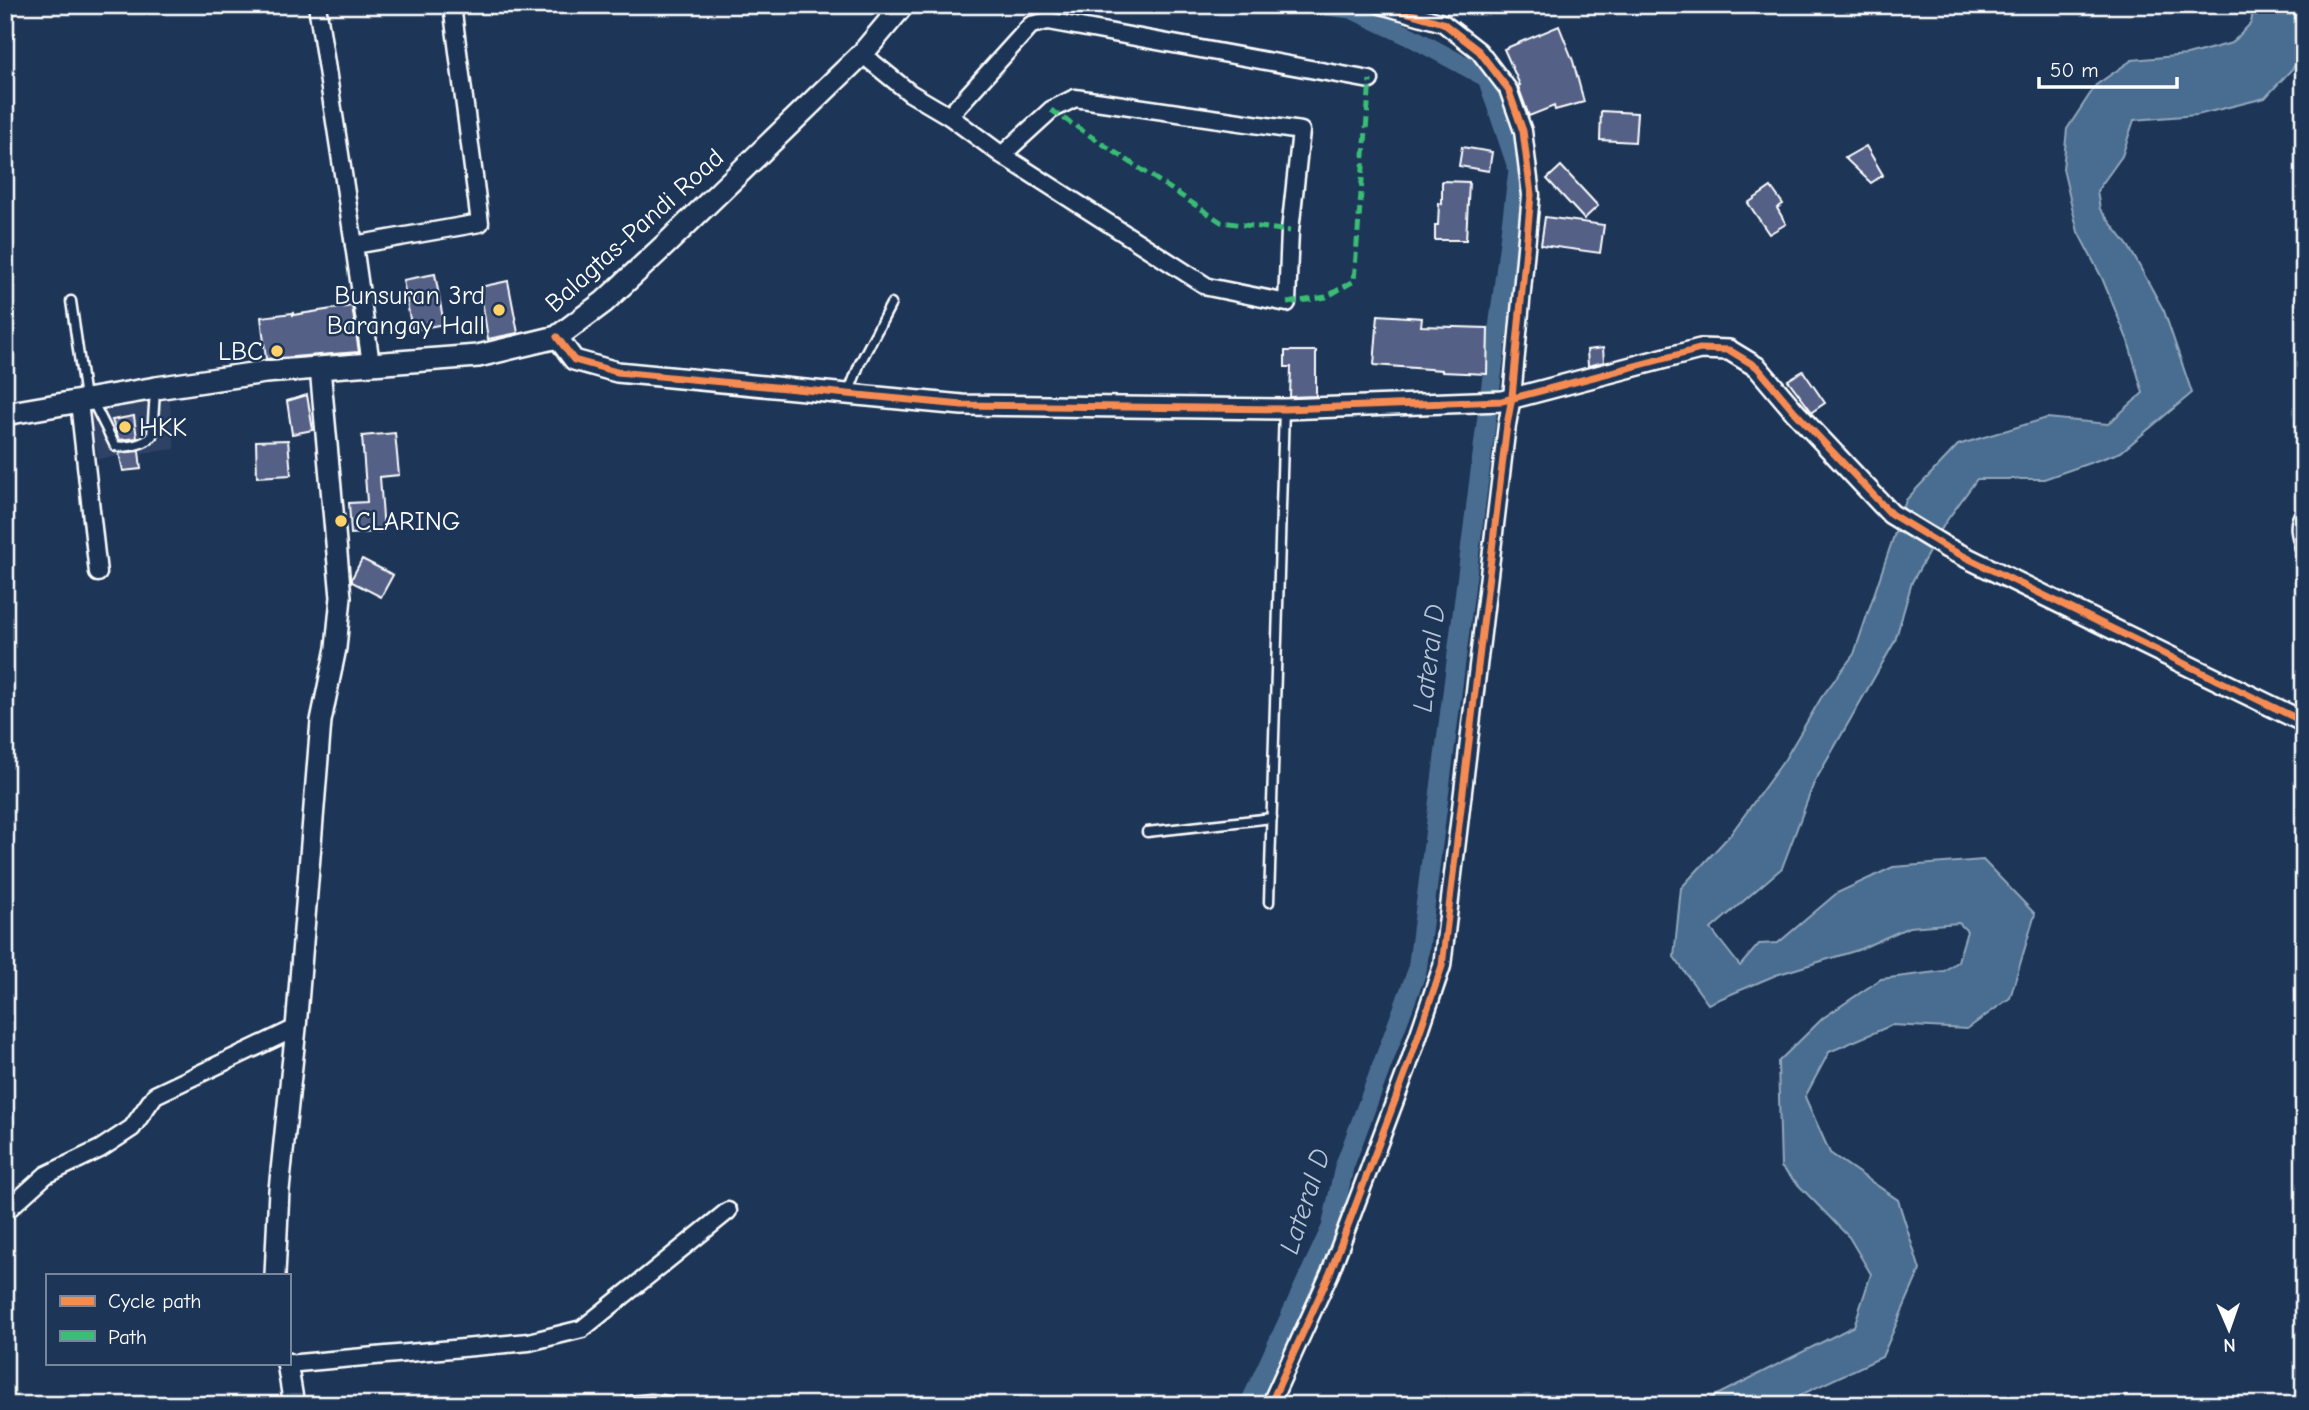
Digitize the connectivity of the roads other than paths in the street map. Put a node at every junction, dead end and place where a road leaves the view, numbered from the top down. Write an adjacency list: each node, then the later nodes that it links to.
1 (317, 5): 9 (street)
2 (452, 5): 9 (street)
3 (903, 5): 5 (main road, Balagtas-Pandi Road)
4 (1381, 5): 17 (street)
5 (862, 54): 7 (street); 12 (main road, Balagtas-Pandi Road)
6 (1370, 80): 7 (street)
7 (948, 116): 8 (street)
8 (1002, 155): 8 (street)
9 (354, 245): 13 (street)
10 (71, 301): 18 (lane)
11 (891, 304): 16 (lane)
12 (557, 337): 13 (main road, Balagtas-Pandi Road); 16 (street)
13 (371, 364): 14 (main road, Balagtas-Pandi Road)
14 (320, 368): 15 (main road, Balagtas-Pandi Road); 28 (street)
15 (156, 388): 18 (main road, Balagtas-Pandi Road); 18 (lane)
16 (848, 394): 19 (street)
17 (1507, 399): 19 (street); 24 (street); 37 (street)
18 (85, 401): 20 (main road, Balagtas-Pandi Road); 23 (street)
19 (1284, 409): 25 (lane)
20 (5, 414)
21 (2304, 514): 22 (street)
22 (2304, 548)
23 (98, 573)
24 (2304, 722)
25 (1272, 818): 26 (lane); 27 (lane)
26 (1147, 832)
27 (1269, 902)
28 (296, 1028): 30 (street); 31 (street)
29 (727, 1211): 32 (street)
30 (5, 1212)
31 (275, 1274)
32 (290, 1363)
33 (287, 1364): 34 (street)
34 (294, 1405)
35 (628, 1405): 36 (street)
36 (670, 1405)
37 (1270, 1405)

